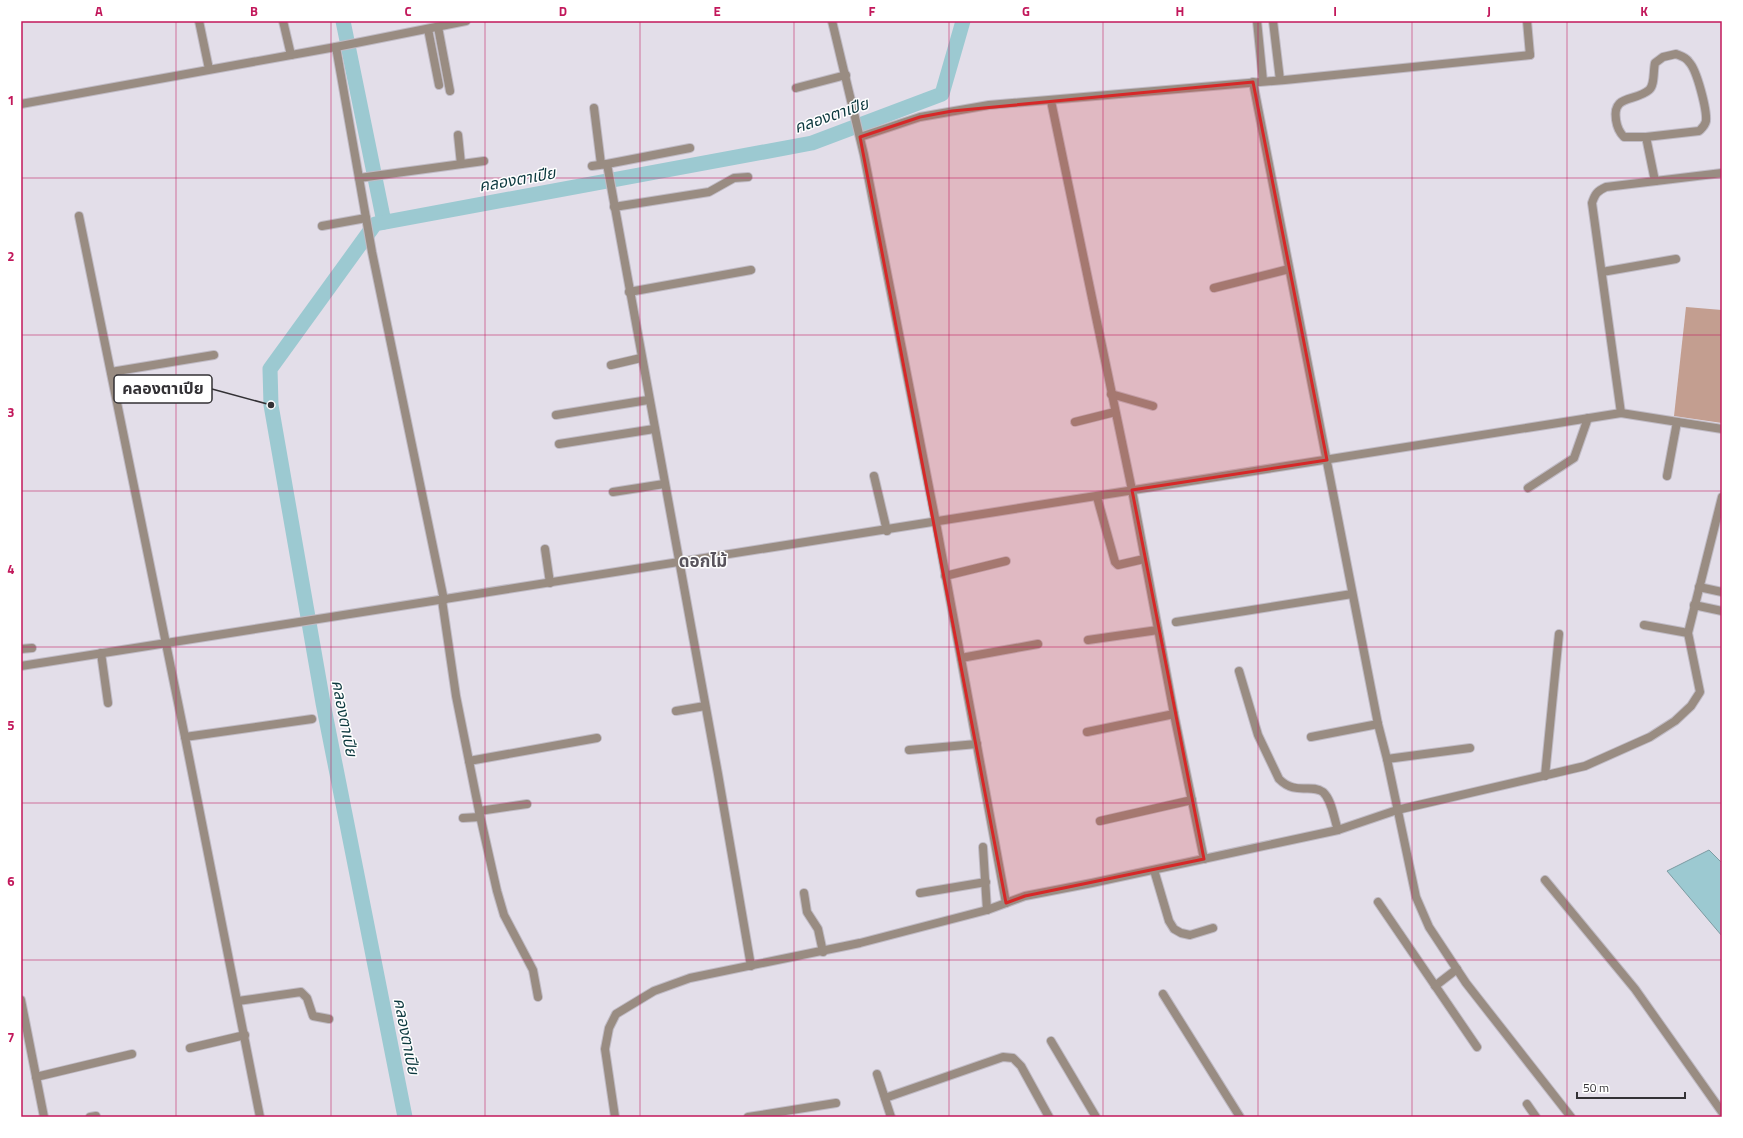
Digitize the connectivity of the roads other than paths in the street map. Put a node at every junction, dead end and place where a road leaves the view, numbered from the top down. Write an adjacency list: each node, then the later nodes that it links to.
1 (199, 21): 12 (street)
2 (283, 21): 11 (street)
3 (466, 21): 8 (street)
4 (832, 21): 13 (street)
5 (1257, 21): 15 (street)
6 (1273, 21): 14 (street)
7 (1527, 21): 14 (street)
8 (438, 27): 9 (street); 19 (street)
9 (428, 29): 10 (street); 17 (street)
10 (338, 47): 11 (street); 33 (street)
11 (291, 55): 12 (street)
12 (209, 69): 21 (street)
13 (847, 78): 18 (street); 23 (street)
14 (1280, 80): 15 (street)
15 (1263, 81): 16 (street)
16 (1253, 82): 20 (street); 40 (street)
17 (439, 85)
18 (796, 88)
19 (450, 91)
20 (1050, 101): 23 (street); 49 (street)
21 (21, 104)
22 (594, 108): 30 (street)
23 (859, 134): 70 (street)
24 (458, 135): 28 (street)
25 (1646, 137): 25 (street); 34 (street)
26 (690, 148): 30 (street)
27 (484, 161): 28 (street)
28 (461, 164): 33 (street)
29 (592, 166): 30 (street)
30 (605, 166): 35 (street)
31 (1722, 173): 34 (street)
32 (748, 177): 35 (street)
33 (359, 178): 37 (street)
34 (1655, 181): 42 (street)
35 (614, 207): 44 (street)
36 (79, 216): 48 (street)
37 (366, 218): 38 (street); 81 (street)
38 (322, 226)
39 (1676, 259): 42 (street)
40 (1289, 269): 43 (street); 61 (street)
41 (751, 270): 44 (street)
42 (1602, 272): 53 (street)
43 (1214, 288)
44 (629, 292): 46 (street)
45 (214, 355): 48 (street)
46 (641, 358): 47 (street); 50 (street)
47 (611, 366)
48 (111, 372): 90 (street)
49 (1111, 394): 51 (street); 52 (street)
50 (648, 400): 54 (street); 58 (street)
51 (1153, 406)
52 (1115, 412): 56 (street); 66 (street)
53 (1621, 413): 55 (street); 57 (street)
54 (556, 415)
55 (1588, 418): 61 (street); 65 (street)
56 (1075, 422)
57 (1677, 422): 59 (street); 63 (street)
58 (654, 429): 60 (street); 64 (street)
59 (1722, 430)
60 (559, 444)
61 (1327, 460): 66 (street); 80 (street)
62 (874, 476): 71 (street)
63 (1666, 476)
64 (664, 484): 67 (street); 75 (street)
65 (1528, 488)
66 (1132, 490): 68 (street); 73 (street)
67 (613, 492)
68 (1097, 497): 70 (street); 73 (street)
69 (1722, 497): 78 (street)
70 (936, 523): 71 (street); 76 (street)
71 (887, 531): 75 (street)
72 (545, 549): 77 (street)
73 (1144, 559): 86 (street)
74 (1006, 561): 76 (street)
75 (678, 563): 77 (street); 99 (street)
76 (945, 576): 95 (street)
77 (550, 583): 81 (street)
78 (1699, 588): 79 (street); 82 (street)
79 (1722, 592)
80 (1352, 594): 84 (street); 103 (street)
81 (443, 600): 90 (street); 112 (street)
82 (1694, 606): 83 (street); 87 (street)
83 (1722, 611)
84 (1176, 622)
85 (1644, 625): 87 (street)
86 (1158, 630): 89 (street); 101 (street)
87 (1688, 633): 113 (street)
88 (1559, 634): 113 (street)
89 (1088, 640)
90 (166, 643): 94 (street); 105 (street)
91 (1038, 644): 95 (street)
92 (32, 648): 93 (street)
93 (21, 649)
94 (101, 653): 96 (street); 98 (street)
95 (960, 658): 108 (street)
96 (21, 666)
97 (1239, 671): 120 (street)
98 (108, 703)
99 (705, 706): 100 (street); 133 (street)
100 (676, 712)
101 (1174, 714): 104 (street); 114 (street)
102 (312, 719): 105 (street)
103 (1378, 724): 106 (street); 111 (street)
104 (1087, 732)
105 (186, 737): 139 (street)
106 (1311, 737)
107 (597, 738): 112 (street)
108 (977, 744): 110 (street); 129 (street)
109 (1470, 748): 111 (street)
110 (909, 750)
111 (1387, 759): 116 (street)
112 (469, 761): 117 (street)
113 (1545, 776): 116 (street)
114 (1192, 800): 119 (street); 122 (street)
115 (527, 804): 117 (street)
116 (1397, 810): 120 (street); 134 (street)
117 (479, 814): 118 (street); 137 (street)
118 (463, 818)
119 (1100, 821)
120 (1338, 830): 122 (street)
121 (983, 847): 125 (street)
122 (1204, 859): 123 (street)
123 (1154, 870): 129 (street); 131 (street)
124 (1545, 880): 151 (street)
125 (986, 882): 127 (street); 130 (street)
126 (804, 893): 132 (street)
127 (920, 893)
128 (1378, 902): 135 (street)
129 (1006, 903): 130 (street)
130 (987, 910): 132 (street)
131 (1213, 928)
132 (823, 952): 133 (street)
133 (751, 966): 155 (street)
134 (1457, 969): 135 (street); 162 (street)
135 (1435, 986): 143 (street)
136 (1163, 994): 160 (street)
137 (538, 997)
138 (21, 1000): 147 (street)
139 (238, 1001): 140 (street); 141 (street)
140 (328, 1019)
141 (245, 1035): 144 (street); 154 (street)
142 (1051, 1041): 159 (street)
143 (1477, 1047)
144 (190, 1048)
145 (132, 1054): 147 (street)
146 (877, 1074): 148 (street)
147 (36, 1077): 153 (street)
148 (885, 1098): 157 (street); 158 (street)
149 (836, 1103): 152 (street)
150 (1527, 1104): 161 (street)
151 (1722, 1112)
152 (760, 1116): 156 (street)
153 (44, 1117)
154 (260, 1117)
155 (615, 1117)
156 (748, 1117)
157 (891, 1117)
158 (1049, 1117)
159 (1096, 1117)
160 (1240, 1117)
161 (1536, 1117)
162 (1571, 1117)

